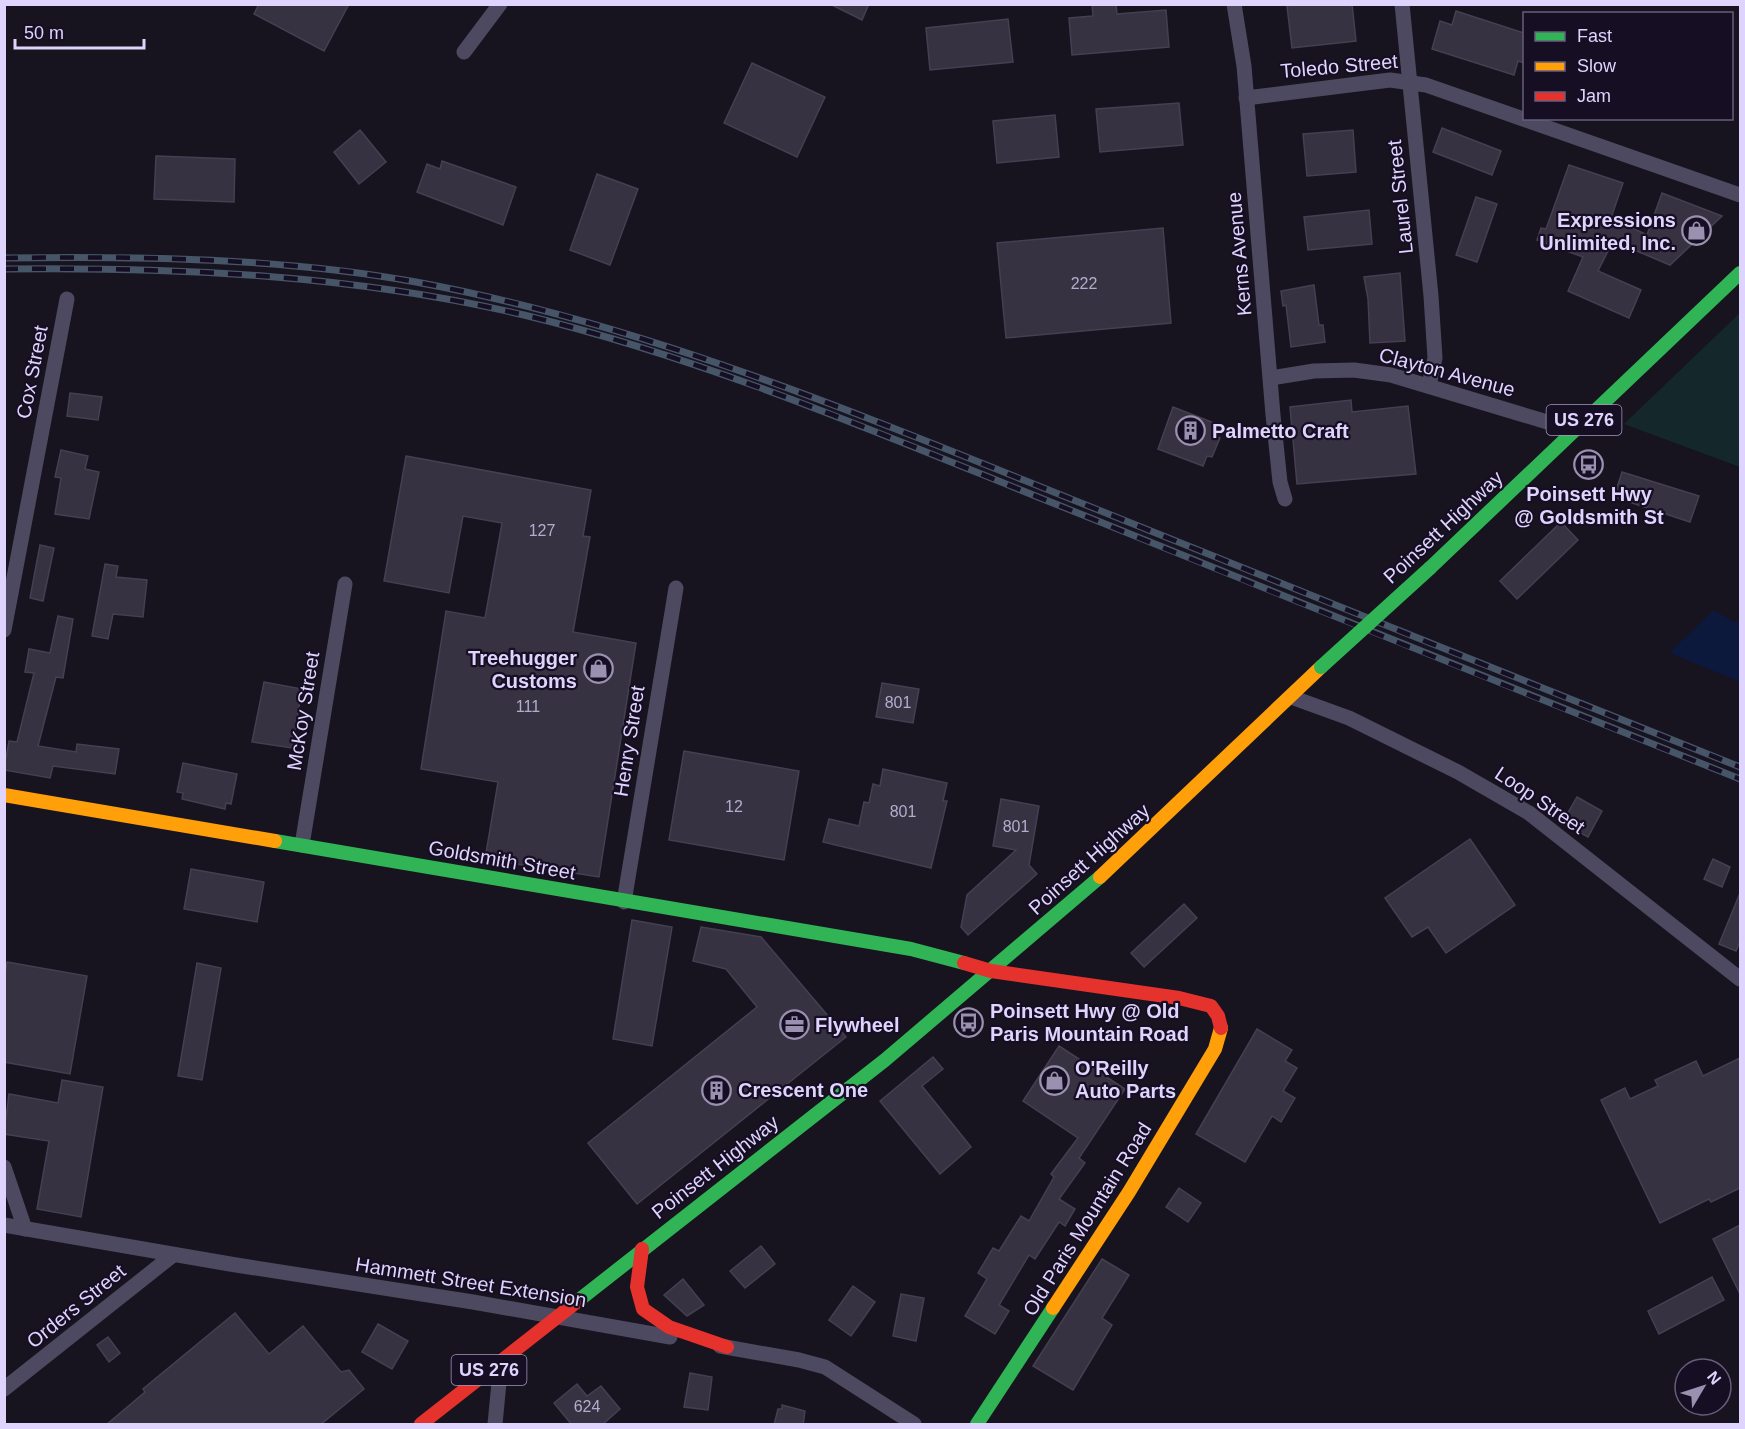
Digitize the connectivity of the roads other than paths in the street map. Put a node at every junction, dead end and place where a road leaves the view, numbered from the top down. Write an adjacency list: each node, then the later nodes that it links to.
1 (500, 4): 4 (street)
2 (1234, 4): 6 (street, Kerns Avenue)
3 (1402, 4): 5 (street, Laurel Street)
4 (464, 52)
5 (1409, 81): 6 (street, Toledo Street); 7 (street, Toledo Street); 11 (street, Laurel Street)
6 (1246, 98): 10 (street, Kerns Avenue)
7 (1740, 195)
8 (1740, 273): 12 (main road, Poinsett Highway / US 276)
9 (68, 299): 16 (street, Cox Street)
10 (1271, 378): 11 (street, Clayton Avenue); 13 (street, Kerns Avenue)
11 (1430, 385): 12 (street, Clayton Avenue)
12 (1574, 430): 17 (main road, Poinsett Highway / US 276, bridge)
13 (1285, 499)
14 (345, 584): 19 (street, McKoy Street)
15 (676, 588): 20 (street, Henry Street)
16 (4, 630)
17 (1291, 697): 21 (main road, Poinsett Highway / US 276); 22 (street, Loop Street)
18 (4, 795): 19 (main road, Goldsmith Street)
19 (302, 845): 20 (main road, Goldsmith Street)
20 (624, 902): 21 (main road, Goldsmith Street)
21 (991, 971): 26 (main road, Poinsett Highway / US 276); 35 (main road, Old Paris Mountain Road)
22 (1740, 979)
23 (4, 1167): 25 (street)
24 (4, 1225): 25 (street, Hammett Street Extension)
25 (25, 1229): 27 (street, Hammett Street Extension)
26 (642, 1249): 28 (main road, Poinsett Highway / US 276); 29 (main road)
27 (173, 1255): 28 (street, Hammett Street Extension); 31 (street, Orders Street)
28 (556, 1316): 29 (street, Hammett Street Extension); 30 (main road, Poinsett Highway / US 276)
29 (728, 1347): 34 (street, Hammett Street Extension)
30 (501, 1360): 32 (main road, Poinsett Highway / US 276); 33 (street)
31 (4, 1389)
32 (421, 1425)
33 (495, 1425)
34 (914, 1425)
35 (977, 1425)

